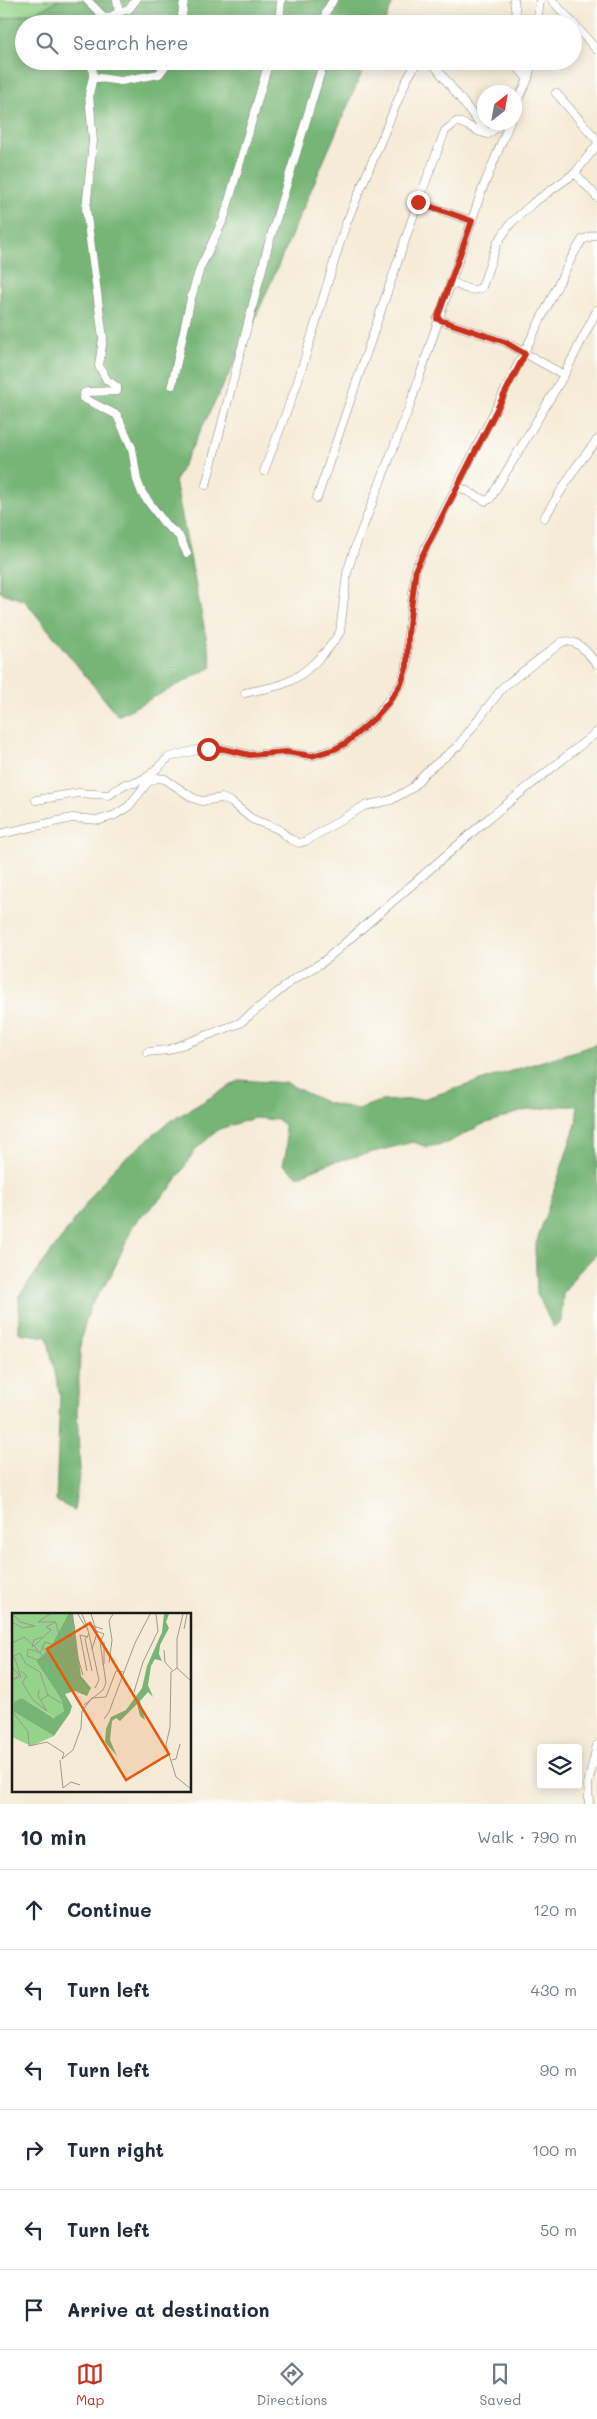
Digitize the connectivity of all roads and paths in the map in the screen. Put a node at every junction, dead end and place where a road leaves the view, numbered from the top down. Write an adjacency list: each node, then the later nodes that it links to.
1 (87, 0): 11 (street)
2 (117, 0): 10 (street)
3 (136, 0): 10 (street)
4 (184, 0): 13 (street)
5 (281, 0): 14 (street)
6 (334, 0): 15 (street)
7 (514, 0): 16 (street)
8 (540, 0): 17 (street)
9 (552, 0): 18 (street)
10 (120, 12): 12 (street)
11 (99, 15)
12 (115, 15)
13 (182, 15)
14 (280, 15)
15 (326, 15)
16 (516, 15)
17 (538, 15)
18 (566, 15)
19 (582, 33): 20 (street)
20 (597, 50)
21 (93, 70): 29 (street)
22 (162, 70): 29 (street)
23 (266, 70): 48 (street)
24 (321, 70): 51 (street)
25 (413, 70): 50 (street)
26 (438, 70): 35 (street)
27 (520, 70): 30 (street)
28 (530, 70): 30 (street)
29 (93, 77): 55 (street)
30 (528, 79): 31 (street)
31 (522, 91)
32 (556, 93): 36 (street)
33 (493, 130): 35 (street)
34 (507, 130): 41 (street)
35 (488, 134): 40 (street)
36 (597, 140)
37 (597, 145): 38 (street)
38 (575, 173): 39 (street); 43 (street)
39 (597, 197)
40 (418, 202): 41 (street); 53 (street)
41 (472, 221): 43 (street)
42 (597, 234): 46 (street)
43 (450, 281): 45 (street)
44 (597, 310): 47 (street)
45 (437, 319): 46 (street); 57 (street)
46 (525, 354): 47 (street); 52 (street)
47 (564, 375): 52 (street)
48 (172, 384)
49 (597, 440): 54 (street)
50 (264, 471)
51 (206, 485)
52 (457, 486): 59 (street)
53 (316, 498)
54 (544, 518)
55 (187, 553)
56 (597, 664): 59 (street)
57 (245, 693)
58 (597, 732): 62 (street)
59 (153, 777): 60 (street); 61 (street)
60 (36, 800)
61 (0, 834)
62 (147, 1052)
63 (597, 1745): 64 (street)
64 (589, 1804)

